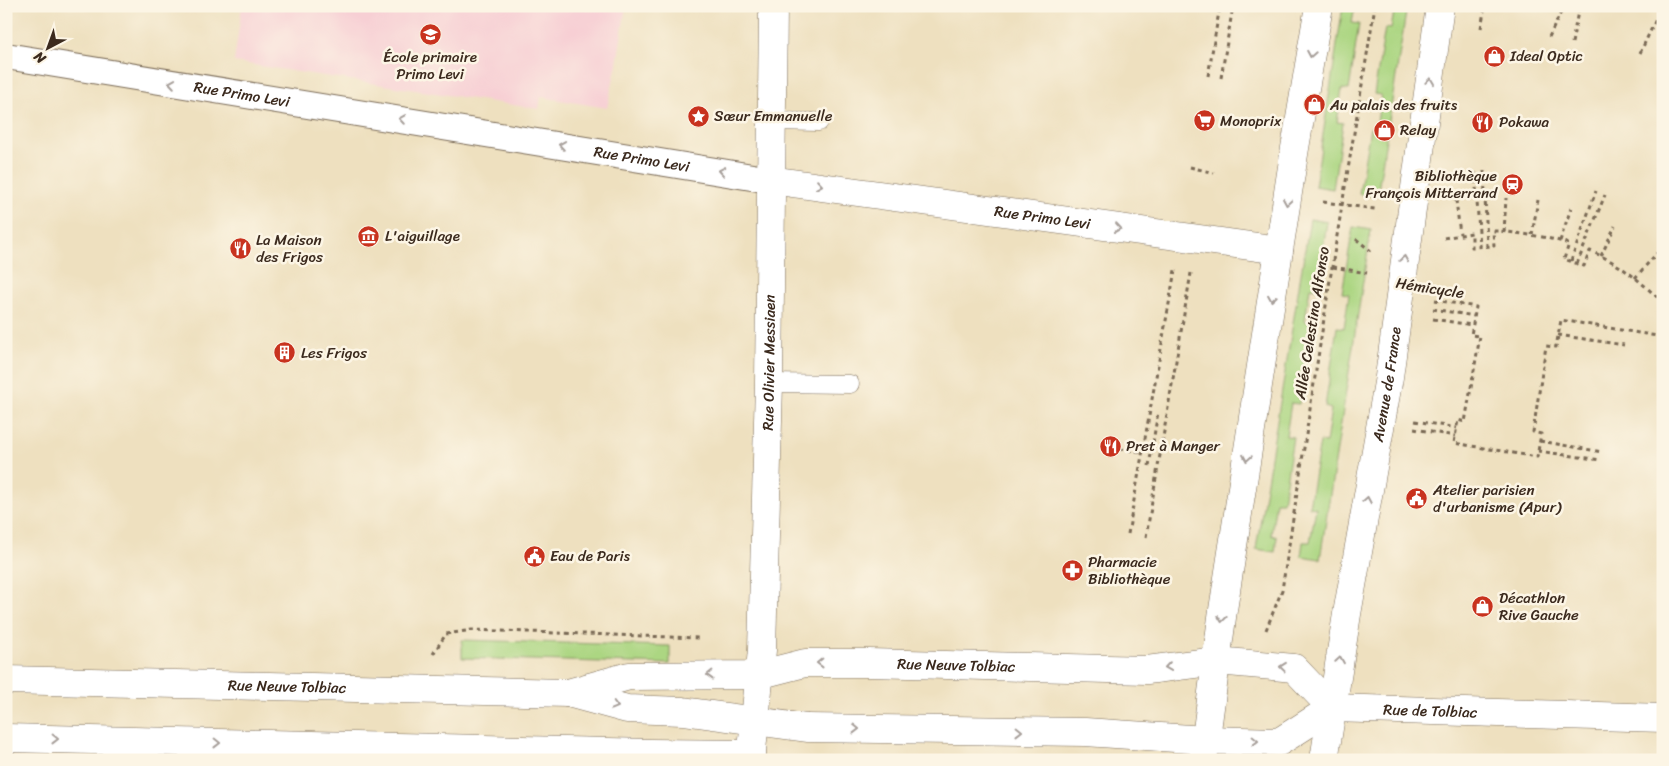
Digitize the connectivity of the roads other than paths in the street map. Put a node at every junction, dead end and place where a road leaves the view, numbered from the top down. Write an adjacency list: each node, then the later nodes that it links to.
1 (773, 6): 5 (street, Rue Olivier Messiaen)
2 (1319, 6): 8 (street, one-way to 8)
3 (1440, 6): 15 (street, Avenue de France, one-way to 3)
4 (6, 56): 7 (street, Rue Primo Levi, one-way to 4)
5 (771, 121): 6 (lane); 7 (street, Rue Olivier Messiaen)
6 (819, 122)
7 (770, 180): 8 (street, Rue Primo Levi, one-way to 8); 9 (street, Rue Olivier Messiaen)
8 (1279, 250): 11 (street, one-way to 11)
9 (769, 383): 10 (lane); 12 (street, Rue Olivier Messiaen)
10 (850, 384)
11 (1217, 661): 12 (street, Rue Neuve Tolbiac, one-way to 12); 15 (street, Rue Neuve Tolbiac, one-way to 11); 19 (street)
12 (758, 675): 14 (street, Rue Neuve Tolbiac, one-way to 14); 17 (street, Rue Olivier Messiaen)
13 (6, 680): 14 (street, Rue Neuve Tolbiac)
14 (568, 693): 17 (street, Rue Neuve Tolbiac, one-way to 17)
15 (1332, 708): 16 (street, Rue de Tolbiac); 19 (street, one-way to 15); 22 (street, Avenue de France)
16 (1663, 718)
17 (754, 720): 19 (street, Rue Neuve Tolbiac, one-way to 19); 21 (street, Rue Olivier Messiaen)
18 (6, 738): 20 (street, one-way to 20)
19 (1204, 750)
20 (366, 753): 21 (street)
21 (751, 757)
22 (1324, 760)

